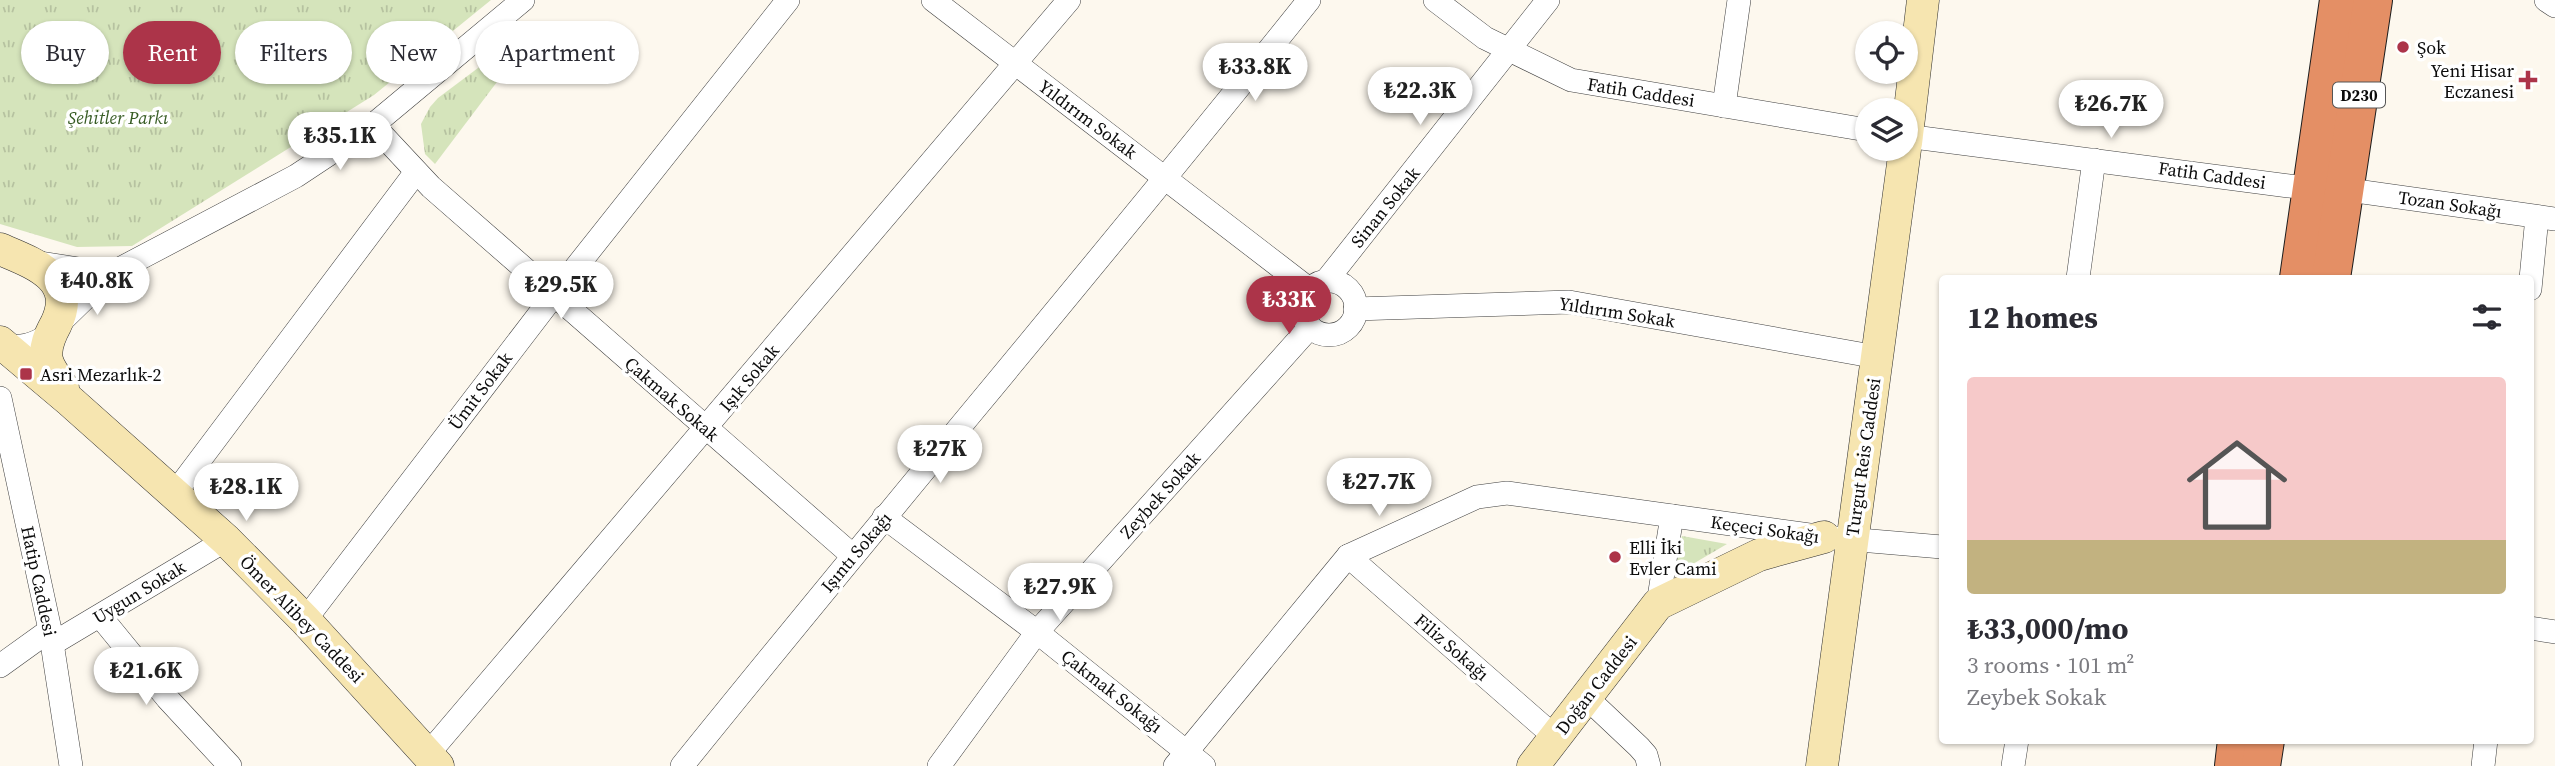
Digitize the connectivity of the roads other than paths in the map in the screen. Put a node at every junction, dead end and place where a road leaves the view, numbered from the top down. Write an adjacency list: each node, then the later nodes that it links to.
1 (523, 0): 18 (street)
2 (788, 0): 35 (street, Ümit Sokak)
3 (933, 0): 15 (street, Yıldırım Sokak)
4 (1069, 0): 15 (street, Işık Sokak)
5 (1309, 0): 24 (street, Işıntı Sokağı)
6 (1435, 0): 14 (street, Fatih Caddesi)
7 (1548, 0): 14 (street, Sinan Sokak)
8 (1739, 0): 17 (street)
9 (1923, 0): 16 (street, Turgut Reis Caddesi)
10 (2339, 0): 25 (highway, D230)
11 (2373, 0): 25 (highway, D230)
12 (2546, 0): 13 (street)
13 (2555, 6)
14 (1508, 52): 17 (street, Fatih Caddesi); 34 (street, Sinan Sokak)
15 (1016, 63): 24 (street, Yıldırım Sokak); 43 (street, Işık Sokak)
16 (1911, 98)
17 (1724, 106): 19 (street, Fatih Caddesi)
18 (373, 125): 23 (street, Çakmak Sokak); 29 (street)
19 (1855, 128)
20 (1918, 142): 21 (street, Fatih Caddesi)
21 (2094, 160): 25 (street, Fatih Caddesi); 30 (street)
22 (1903, 161): 40 (street, Turgut Reis Caddesi)
23 (416, 172): 35 (street, Çakmak Sokak); 45 (street)
24 (1167, 178): 34 (street, Yıldırım Sokak); 47 (street, Işıntı Sokağı)
25 (2328, 188): 26 (street, Tozan Sokağı); 31 (highway, D230); 32 (highway, D230)
26 (2546, 218): 33 (street)
27 (0, 249): 28 (street)
28 (14, 263): 29 (street); 38 (street)
29 (110, 274): 38 (street)
30 (2078, 275)
31 (2300, 275)
32 (2331, 275)
33 (2533, 275)
34 (1318, 285): 36 (street); 37 (street)
35 (554, 295): 43 (street, Çakmak Sokak); 55 (street, Ümit Sokak)
36 (1355, 309): 37 (street); 40 (street, Yıldırım Sokak)
37 (1310, 327): 57 (street, Zeybek Sokak)
38 (54, 328): 39 (street); 42 (street)
39 (3, 344): 42 (street, Ömer Alibey Caddesi)
40 (1877, 357): 48 (street, Turgut Reis Caddesi)
41 (0, 398): 44 (street, Hatip Caddesi)
42 (70, 401): 45 (street, Ömer Alibey Caddesi)
43 (707, 428): 51 (street, Çakmak Sokak); 68 (street, Işık Sokak)
44 (6, 456): 59 (street, Hatip Caddesi)
45 (175, 493): 49 (street, Ömer Alibey Caddesi)
46 (1672, 516): 48 (street, Keçeci Sokağı); 52 (street, Keçeci Sokağı); 53 (street, Doğan Caddesi)
47 (884, 517): 51 (street, Işıntı Sokağı); 57 (street, Çakmak Sokağı)
48 (1838, 538): 50 (street, Keçeci Sokağı); 53 (street, Doğan Caddesi); 76 (street, Turgut Reis Caddesi)
49 (226, 540): 54 (street, Uygun Sokak); 55 (street, Ömer Alibey Caddesi)
50 (1939, 547)
51 (852, 555): 71 (street, Işıntı Sokağı)
52 (1348, 556): 62 (street, Filiz Sokağı); 67 (street)
53 (1658, 604): 61 (street, Doğan Caddesi)
54 (100, 616): 59 (street, Uygun Sokak); 70 (street)
55 (305, 620): 68 (street, Ömer Alibey Caddesi)
56 (2534, 629): 58 (street)
57 (1037, 632): 67 (street, Çakmak Sokağı); 72 (street, Zeybek Sokak)
58 (2555, 632)
59 (51, 637): 60 (street, Uygun Sokak); 69 (street, Hatip Caddesi)
60 (0, 666)
61 (1587, 698): 62 (street, Doğan Caddesi); 75 (street)
62 (1555, 737): 74 (street, Doğan Caddesi)
63 (2016, 744): 77 (street)
64 (2237, 744): 78 (highway)
65 (2264, 744): 79 (highway)
66 (2486, 744): 80 (street)
67 (1181, 758): 73 (street, Çakmak Sokağı)
68 (433, 760)
69 (71, 766)
70 (230, 766)
71 (682, 766)
72 (939, 766)
73 (1204, 766)
74 (1533, 766)
75 (1649, 766)
76 (1822, 766)
77 (2013, 766)
78 (2234, 766)
79 (2261, 766)
80 (2483, 766)

